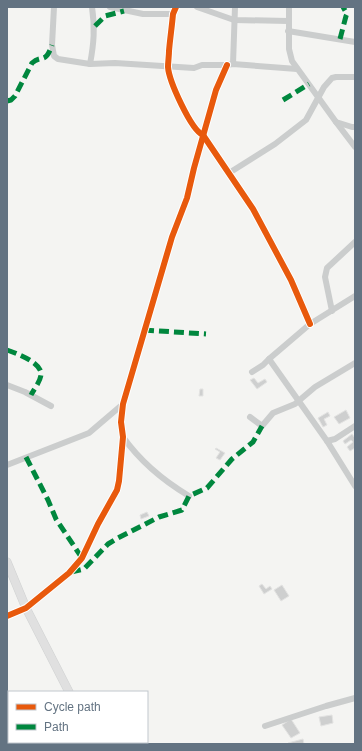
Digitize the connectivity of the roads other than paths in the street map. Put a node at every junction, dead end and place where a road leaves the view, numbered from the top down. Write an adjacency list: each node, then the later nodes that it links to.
1 (54, 7): 13 (street)
2 (92, 7): 13 (street)
3 (110, 7): 8 (street)
4 (176, 7): 8 (street)
5 (197, 7): 9 (street)
6 (234, 7): 9 (street)
7 (289, 7): 10 (street)
8 (173, 14): 15 (street)
9 (234, 20): 10 (street); 14 (street)
10 (288, 21): 11 (street)
11 (288, 31): 12 (street); 16 (street)
12 (355, 42)
13 (90, 64): 15 (street)
14 (230, 64): 15 (street); 16 (street); 21 (street)
15 (168, 67): 21 (street)
16 (297, 69): 18 (street)
17 (355, 77): 18 (street)
18 (319, 97): 19 (street); 23 (street)
19 (336, 122): 20 (street); 22 (street)
20 (355, 127)
21 (203, 135): 23 (street); 33 (street)
22 (355, 147)
23 (229, 173): 27 (street)
24 (355, 242): 26 (street)
25 (355, 296): 26 (street)
26 (332, 311): 27 (street)
27 (310, 324): 28 (street)
28 (269, 359): 30 (street); 32 (street)
29 (355, 362): 32 (street)
30 (252, 372)
31 (7, 385): 34 (street)
32 (299, 400): 35 (street); 38 (street)
33 (123, 404): 37 (street); 39 (street)
34 (51, 406)
35 (250, 417)
36 (355, 426): 38 (street)
37 (123, 437): 41 (street); 43 (street)
38 (327, 441): 40 (street)
39 (7, 465)
40 (355, 486)
41 (189, 496)
42 (7, 562): 43 (street)
43 (26, 608): 44 (street); 45 (street)
44 (7, 616)
45 (68, 691)
46 (355, 698): 47 (street)
47 (264, 726)

